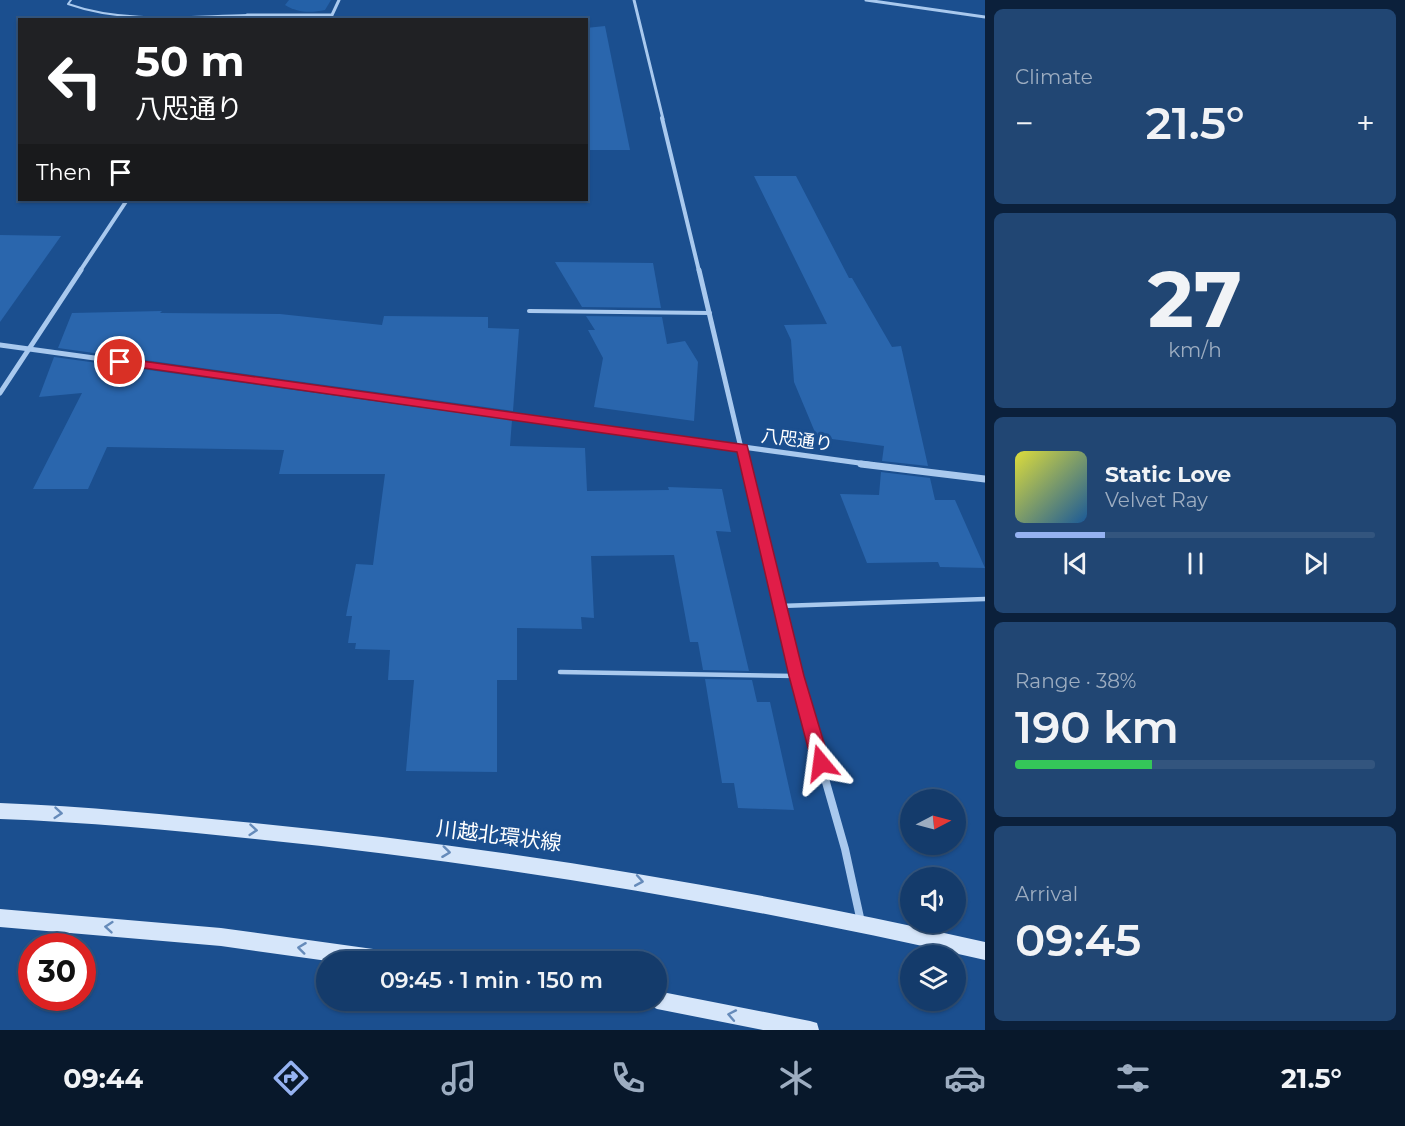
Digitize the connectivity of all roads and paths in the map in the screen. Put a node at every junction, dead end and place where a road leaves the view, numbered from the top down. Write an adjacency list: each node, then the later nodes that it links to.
1 (71, 0): 5 (lane)
2 (339, 0): 5 (street)
3 (634, 0): 10 (street)
4 (866, 0): 6 (street)
5 (247, 15): 7 (street)
6 (985, 17)
7 (245, 18)
8 (126, 201): 12 (street)
9 (529, 311): 10 (lane)
10 (710, 313): 14 (street)
11 (0, 345): 12 (street, 八咫通り)
12 (28, 349): 13 (street); 14 (street, 八咫通り)
13 (0, 393)
14 (743, 448): 15 (street, 八咫通り); 17 (street)
15 (985, 479)
16 (985, 599): 17 (lane)
17 (780, 606): 19 (street)
18 (560, 672): 19 (lane)
19 (796, 676): 22 (street)
20 (0, 811): 22 (main road, 川越北環状線, one-way to 22)
21 (0, 918): 23 (main road, one-way to 21)
22 (861, 922): 24 (main road, 川越北環状線)
23 (322, 951)
24 (985, 951)
25 (667, 1002): 26 (main road, one-way to 25)
26 (810, 1030)

